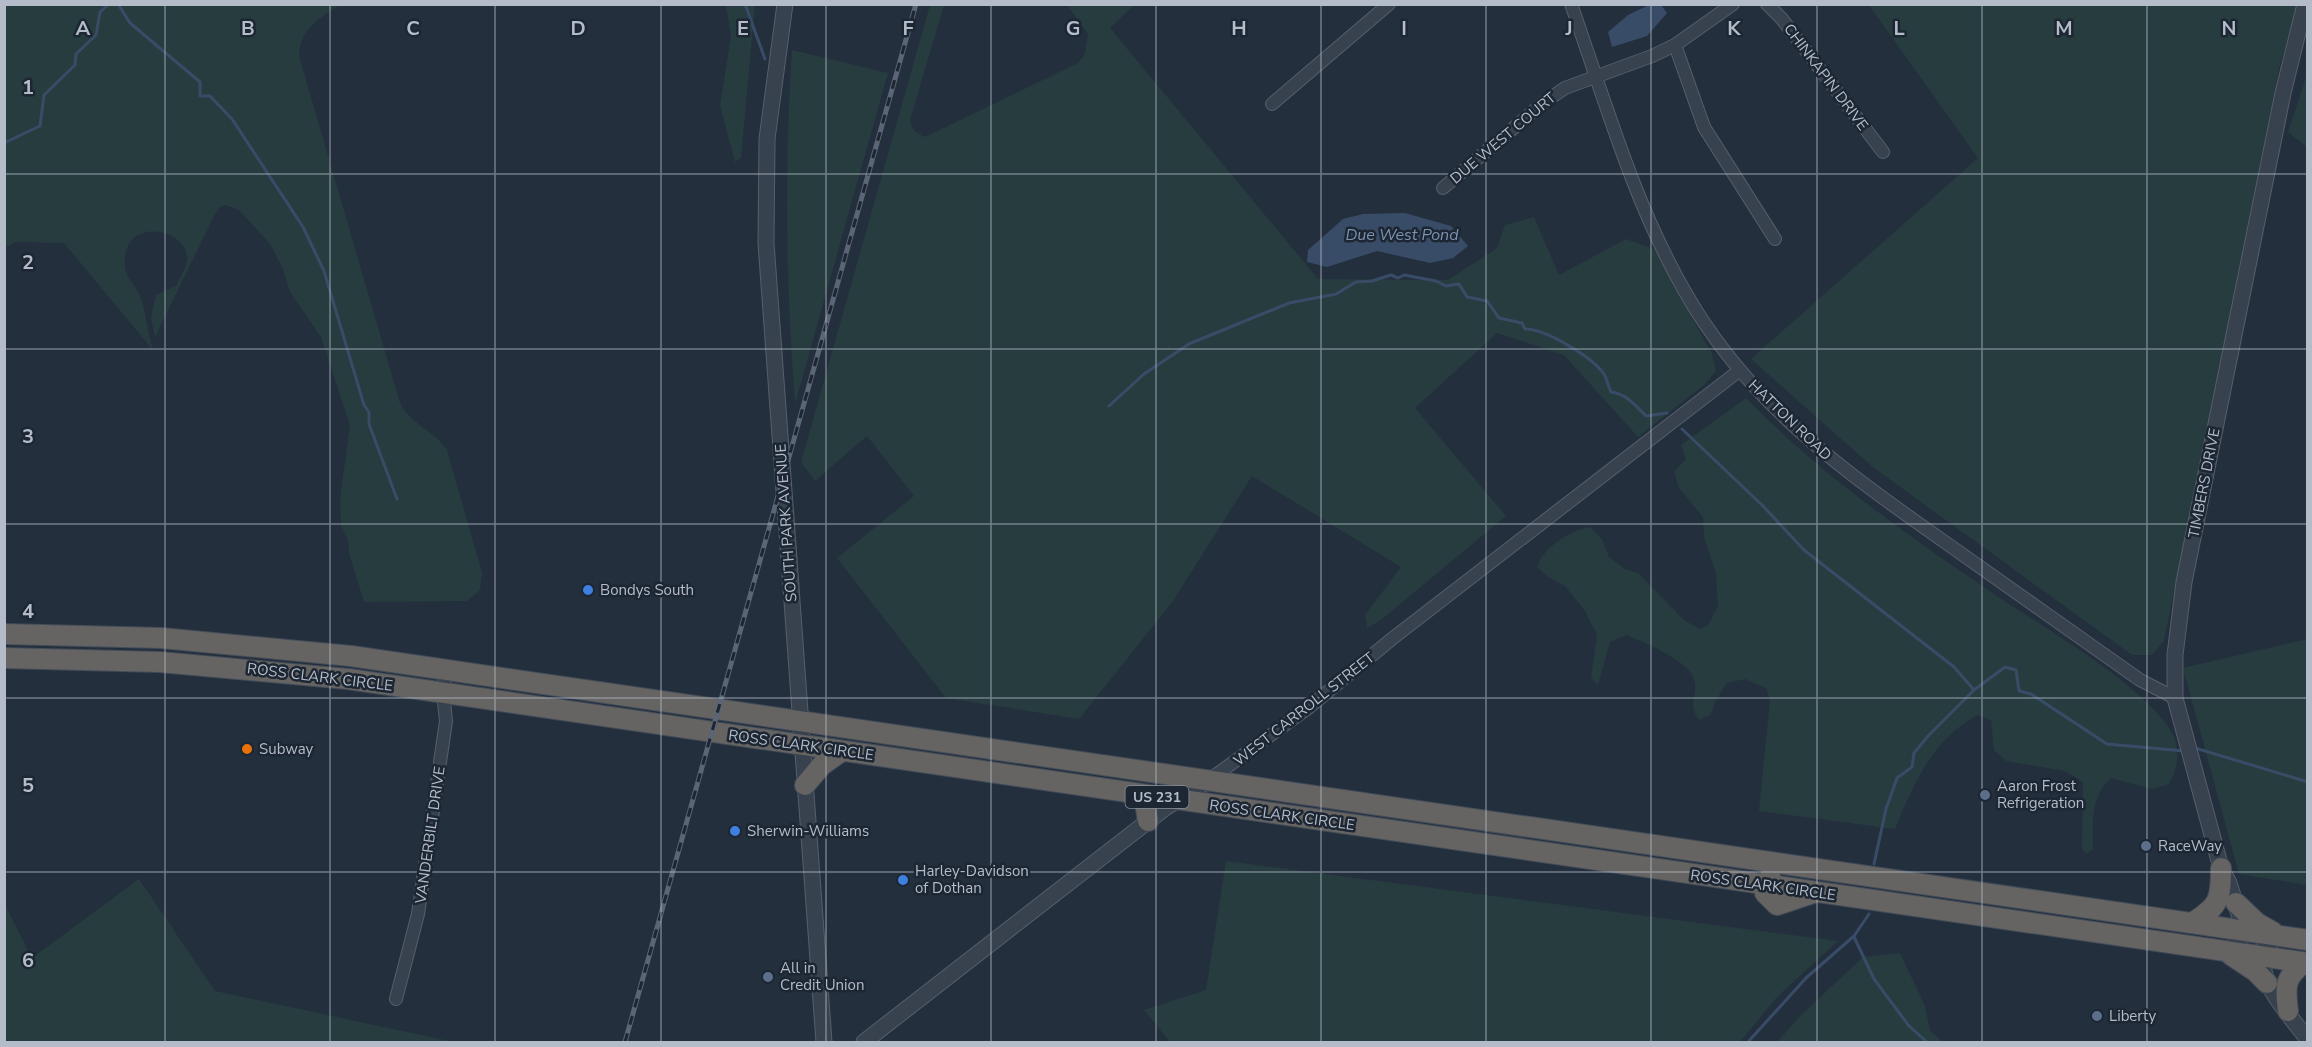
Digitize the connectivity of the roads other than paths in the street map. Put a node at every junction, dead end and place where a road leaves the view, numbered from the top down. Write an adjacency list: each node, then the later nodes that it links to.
1 (785, 4): 23 (street, SOUTH PARK AVENUE)
2 (1389, 4): 9 (street)
3 (1571, 4): 8 (street, HATTON ROAD)
4 (1733, 4): 7 (street)
5 (1767, 4): 10 (street, CHINKAPIN DRIVE)
6 (2305, 4): 22 (street, TIMBERS DRIVE)
7 (1675, 45): 8 (street); 12 (street)
8 (1596, 77): 11 (street, DUE WEST COURT); 13 (street, HATTON ROAD)
9 (1272, 104)
10 (1883, 152)
11 (1443, 188)
12 (1775, 239)
13 (1740, 370): 22 (street, HATTON ROAD); 29 (street, WEST CARROLL STREET)
14 (4, 634): 15 (highway, ROSS CLARK CIRCLE / US 231)
15 (160, 638): 16 (highway, ROSS CLARK CIRCLE / US 231); 18 (highway)
16 (280, 648): 19 (highway, ROSS CLARK CIRCLE / US 231); 20 (highway)
17 (4, 658): 18 (highway, ROSS CLARK CIRCLE / US 231)
18 (160, 662): 20 (highway, ROSS CLARK CIRCLE / US 231)
19 (446, 670): 21 (street, VANDERBILT DRIVE); 23 (highway, ROSS CLARK CIRCLE / US 231)
20 (279, 671): 21 (highway, ROSS CLARK CIRCLE / US 231)
21 (443, 693): 25 (highway, ROSS CLARK CIRCLE / US 231); 49 (street, VANDERBILT DRIVE)
22 (2175, 698): 38 (street, TIMBERS DRIVE)
23 (802, 721): 24 (highway, ROSS CLARK CIRCLE / US 231); 25 (street, SOUTH PARK AVENUE)
24 (918, 738): 27 (highway, ROSS CLARK CIRCLE / US 231); 28 (highway)
25 (803, 745): 26 (highway, ROSS CLARK CIRCLE / US 231); 31 (street, SOUTH PARK AVENUE)
26 (842, 751): 28 (highway, ROSS CLARK CIRCLE / US 231); 31 (highway)
27 (1065, 759): 29 (highway, ROSS CLARK CIRCLE / US 231); 30 (highway)
28 (915, 761): 30 (highway, ROSS CLARK CIRCLE / US 231)
29 (1209, 780): 33 (street, WEST CARROLL STREET); 35 (highway, ROSS CLARK CIRCLE / US 231)
30 (1061, 783): 32 (highway, ROSS CLARK CIRCLE / US 231)
31 (805, 785): 52 (street, SOUTH PARK AVENUE)
32 (1137, 794): 33 (highway, ROSS CLARK CIRCLE / US 231); 34 (highway)
33 (1178, 800): 34 (street, WEST CARROLL STREET); 36 (highway, ROSS CLARK CIRCLE / US 231)
34 (1148, 821): 53 (street, WEST CARROLL STREET)
35 (1602, 837): 36 (highway); 37 (highway, ROSS CLARK CIRCLE / US 231)
36 (1600, 861): 39 (highway, ROSS CLARK CIRCLE / US 231)
37 (1790, 864): 39 (highway); 41 (highway, ROSS CLARK CIRCLE / US 231)
38 (2222, 868): 40 (street, TIMBERS DRIVE); 41 (highway)
39 (1766, 885): 45 (highway, ROSS CLARK CIRCLE / US 231)
40 (2236, 903): 42 (street, TIMBERS DRIVE); 43 (highway)
41 (2192, 923): 42 (highway, ROSS CLARK CIRCLE / US 231)
42 (2244, 930): 43 (highway, ROSS CLARK CIRCLE / US 231); 45 (street)
43 (2280, 936): 44 (highway, ROSS CLARK CIRCLE / US 231); 46 (street)
44 (2307, 940)
45 (2226, 952): 46 (highway, ROSS CLARK CIRCLE / US 231); 48 (highway)
46 (2261, 957): 47 (highway, ROSS CLARK CIRCLE / US 231); 48 (street)
47 (2306, 963): 50 (highway)
48 (2266, 983): 50 (street)
49 (396, 999)
50 (2288, 1011): 51 (street)
51 (2307, 1041)
52 (824, 1042)
53 (864, 1042)

